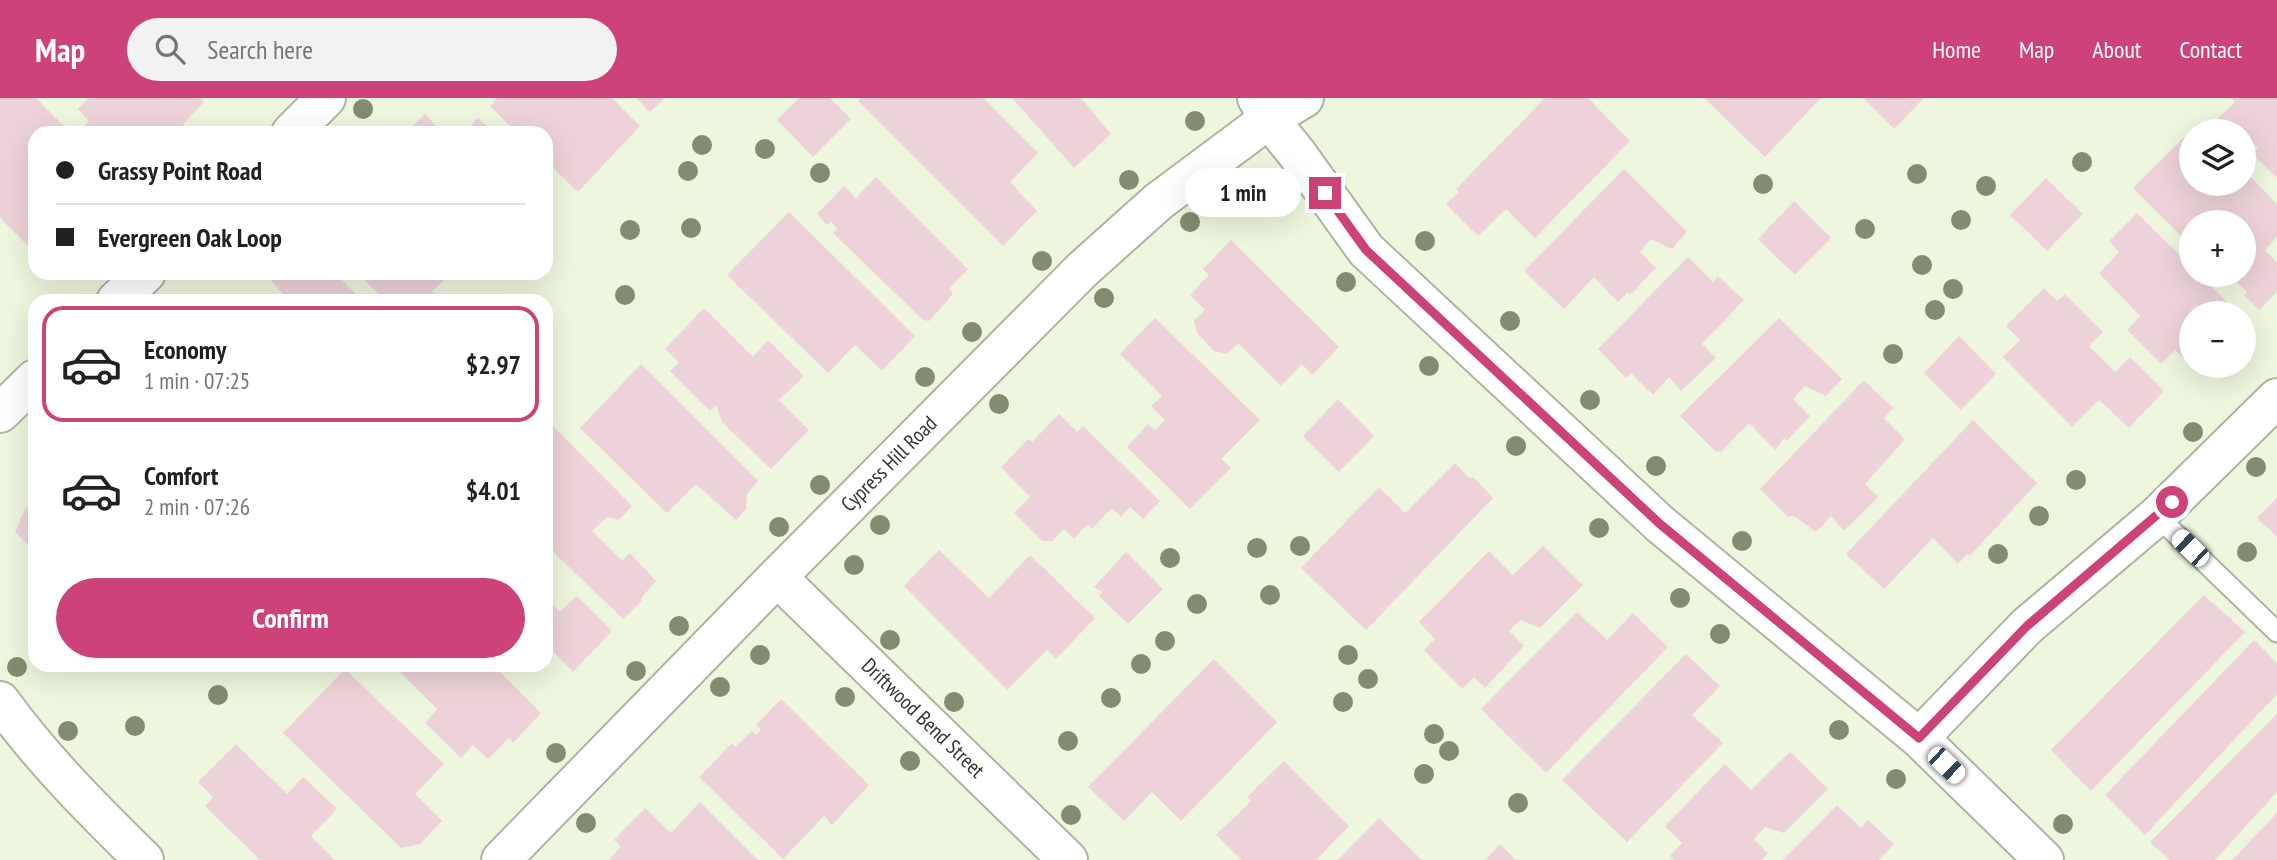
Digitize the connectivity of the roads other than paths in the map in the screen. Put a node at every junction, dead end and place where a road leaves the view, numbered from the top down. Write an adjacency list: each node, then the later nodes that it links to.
1 (326, 98): 4 (street)
2 (1304, 98): 3 (street, Cypress Hill Road)
3 (1263, 109): 11 (street, Cypress Hill Road); 14 (street)
4 (298, 126)
5 (138, 280): 6 (street)
6 (124, 294)
7 (28, 386): 9 (street)
8 (2277, 398): 10 (street)
9 (0, 413)
10 (2157, 516): 12 (lane); 14 (street)
11 (777, 577): 16 (street, Cypress Hill Road); 17 (street, Driftwood Bend Street)
12 (2277, 632)
13 (0, 701): 15 (street)
14 (1919, 738): 18 (street)
15 (144, 860)
16 (501, 860)
17 (1068, 860)
18 (2044, 860)

